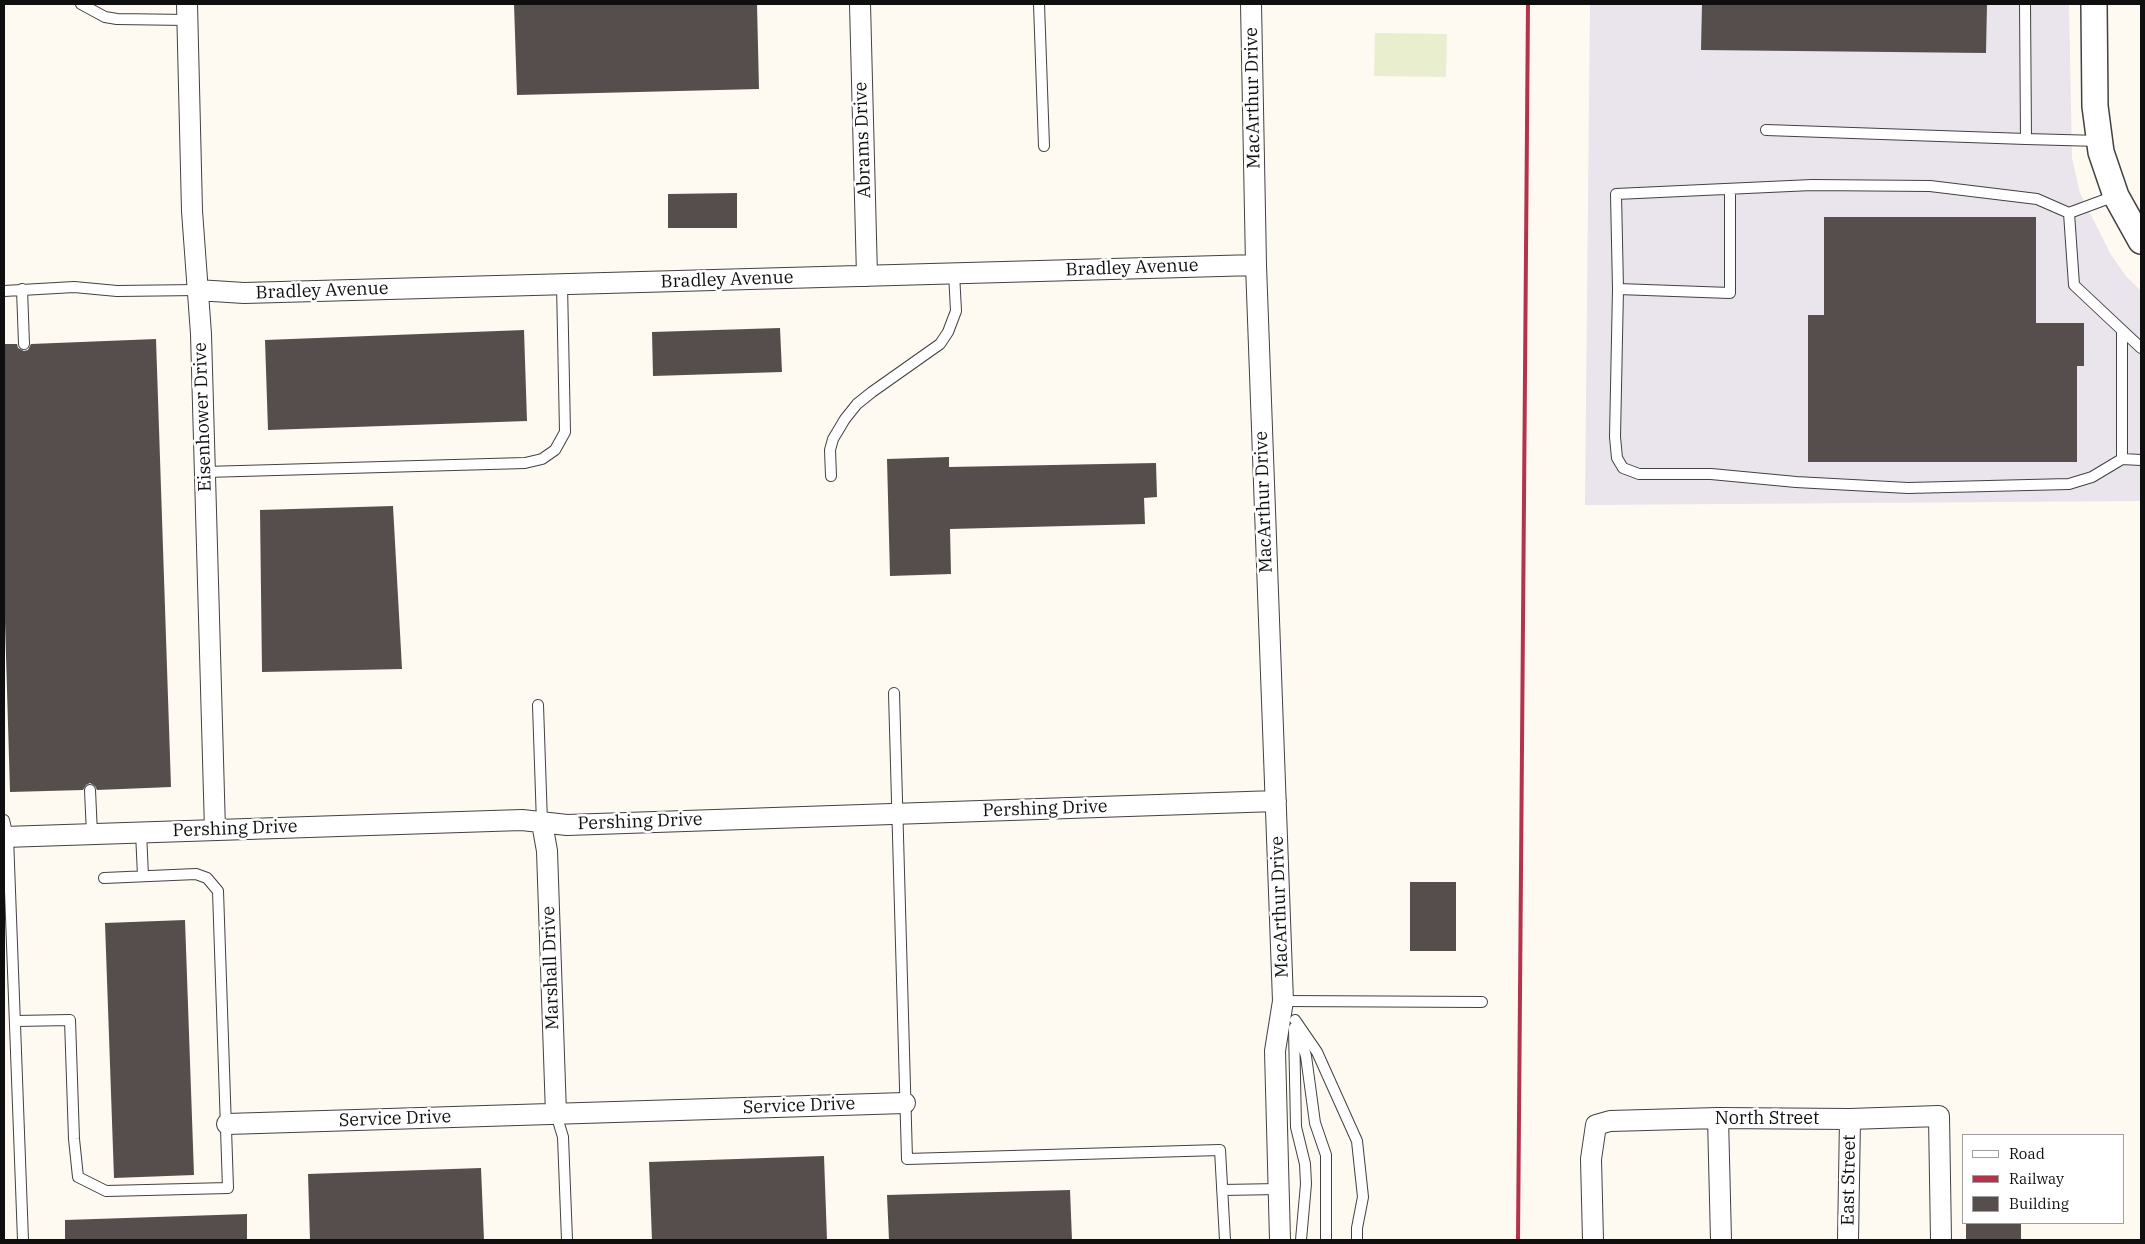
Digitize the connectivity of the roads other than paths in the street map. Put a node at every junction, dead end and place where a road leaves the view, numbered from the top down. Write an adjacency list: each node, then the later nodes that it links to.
1 (81, 4): 7 (lane)
2 (860, 4): 18 (street, Abrams Drive)
3 (1039, 4): 11 (lane)
4 (1251, 4): 16 (street, MacArthur Drive)
5 (2025, 4): 9 (lane)
6 (2094, 4): 10 (street)
7 (187, 12): 22 (street, Eisenhower Drive)
8 (1766, 130): 9 (lane)
9 (2026, 139): 10 (lane)
10 (2099, 141): 13 (street)
11 (1044, 146)
12 (1730, 189): 14 (lane); 21 (lane); 21 (lane)
13 (2116, 196): 14 (lane); 15 (street)
14 (2069, 214): 24 (lane)
15 (2141, 241)
16 (1256, 265): 17 (street, Bradley Avenue); 34 (street, MacArthur Drive)
17 (954, 273): 18 (street, Bradley Avenue); 30 (lane)
18 (867, 276): 19 (street, Bradley Avenue)
19 (562, 284): 22 (street, Bradley Avenue); 29 (lane)
20 (22, 289): 22 (lane); 23 (lane); 25 (lane)
21 (1618, 289): 27 (lane)
22 (198, 290): 29 (street, Eisenhower Drive)
23 (4, 291)
24 (2122, 330): 26 (lane); 27 (lane)
25 (24, 344)
26 (2141, 348)
27 (2122, 459): 28 (lane)
28 (2141, 460)
29 (205, 472): 37 (street, Eisenhower Drive)
30 (831, 476)
31 (894, 693): 35 (lane)
32 (538, 705): 36 (lane)
33 (90, 790): 40 (lane)
34 (1276, 800): 35 (street, Pershing Drive); 43 (street, MacArthur Drive)
35 (897, 814): 36 (street, Pershing Drive); 47 (lane)
36 (542, 823): 37 (street, Pershing Drive); 48 (street, Marshall Drive)
37 (215, 830): 39 (street, Pershing Drive)
38 (5, 831): 40 (street, Pershing Drive); 46 (lane)
39 (141, 832): 40 (street, Pershing Drive); 41 (lane)
40 (92, 834)
41 (143, 876): 42 (lane); 51 (lane)
42 (104, 878)
43 (1283, 1001): 44 (lane); 45 (street, MacArthur Drive); 52 (street, MacArthur Drive)
44 (1482, 1002)
45 (1295, 1020): 58 (lane); 59 (lane); 60 (lane)
46 (16, 1021): 51 (lane); 54 (lane)
47 (905, 1103): 48 (street, Service Drive); 53 (lane)
48 (556, 1114): 51 (street, Service Drive); 55 (lane)
49 (1718, 1118): 50 (street, North Street); 61 (street, North Street); 62 (street)
50 (1850, 1119): 63 (street, East Street); 64 (street, North Street)
51 (226, 1124)
52 (1279, 1189): 53 (lane); 57 (street, MacArthur Drive)
53 (1222, 1190): 56 (lane)
54 (23, 1240)
55 (567, 1240)
56 (1225, 1240)
57 (1280, 1240)
58 (1301, 1240)
59 (1326, 1240)
60 (1358, 1240)
61 (1593, 1240)
62 (1721, 1240)
63 (1848, 1240)
64 (1942, 1240)

